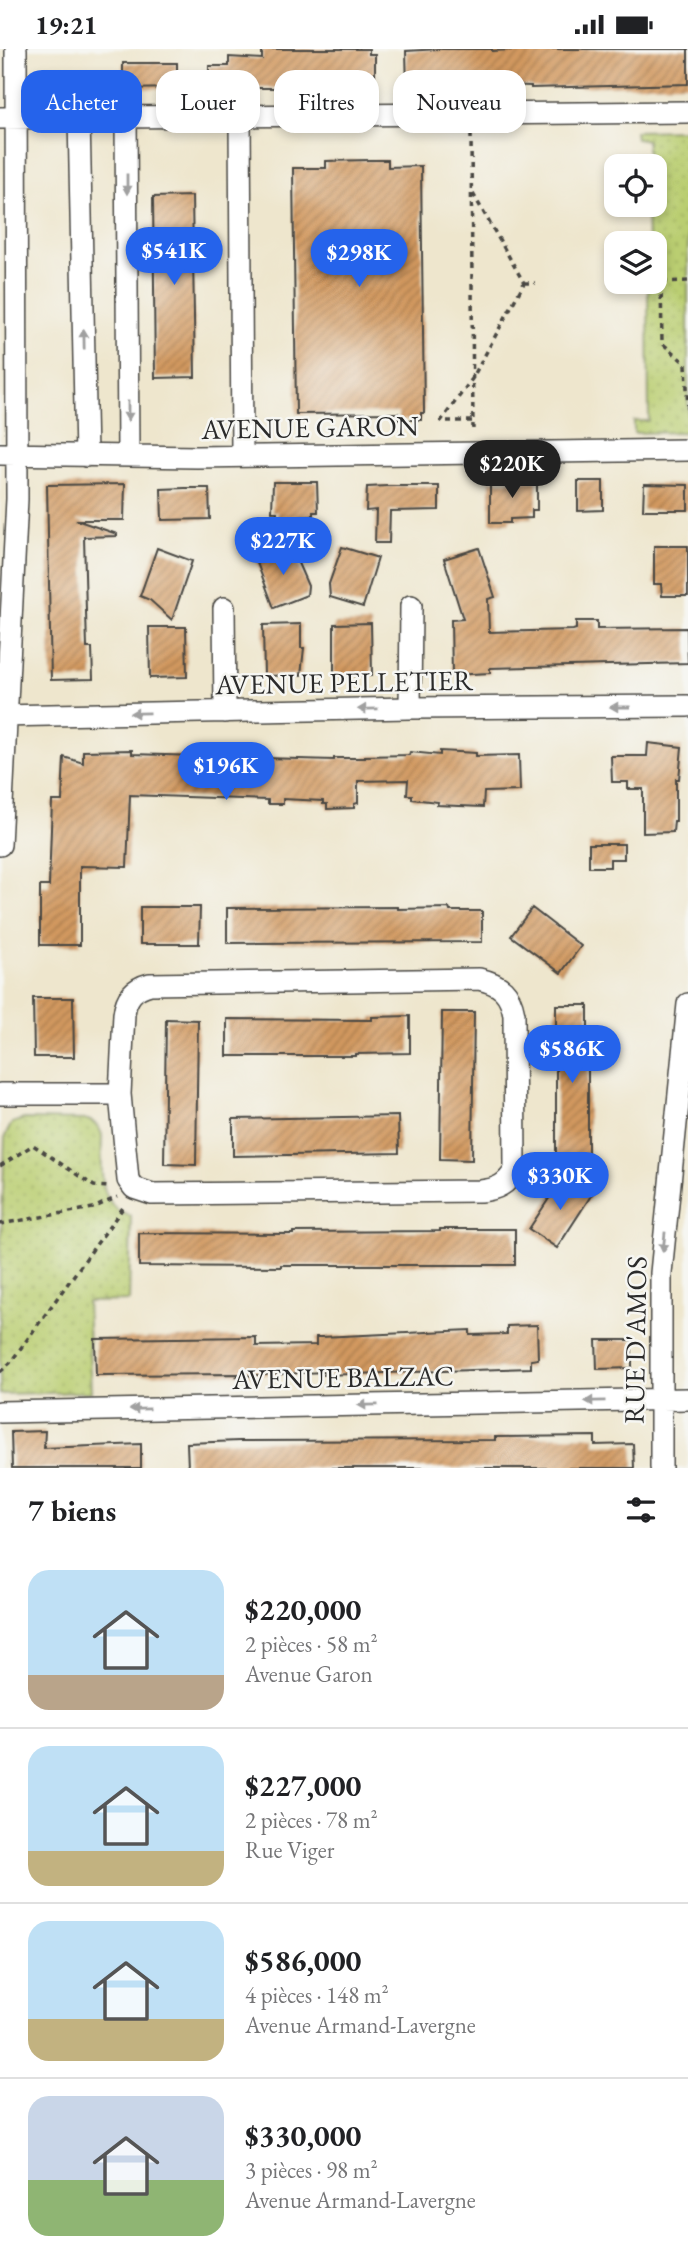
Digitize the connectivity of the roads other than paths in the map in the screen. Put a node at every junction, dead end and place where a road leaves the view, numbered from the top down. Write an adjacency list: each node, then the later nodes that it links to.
1 (16, 49): 4 (street)
2 (688, 112): 3 (street)
3 (260, 116)
4 (8, 118): 9 (street)
5 (79, 133): 11 (street, one-way to 5)
6 (126, 133): 12 (street, one-way to 12)
7 (240, 133): 10 (street)
8 (688, 450): 10 (street, AVENUE GARON)
9 (9, 455): 11 (street, AVENUE GARON); 18 (street)
10 (242, 455): 12 (street, AVENUE GARON)
11 (86, 456): 12 (street, AVENUE GARON)
12 (128, 456)
13 (411, 606): 16 (street)
14 (224, 608): 17 (street)
15 (688, 706): 16 (street, AVENUE PELLETIER, one-way to 16)
16 (410, 708): 17 (street, AVENUE PELLETIER, one-way to 17)
17 (225, 712): 18 (street, AVENUE PELLETIER, one-way to 18)
18 (3, 716): 19 (street)
19 (0, 845)
20 (688, 1004): 23 (street, RUE D'AMOS)
21 (0, 1094): 22 (street)
22 (120, 1094): 22 (street)
23 (682, 1120): 25 (street, RUE D'AMOS, one-way to 25)
24 (688, 1399): 25 (street, AVENUE BALZAC)
25 (660, 1400): 26 (street, AVENUE BALZAC, one-way to 26); 27 (street, RUE D'AMOS)
26 (0, 1412)
27 (662, 1468)

